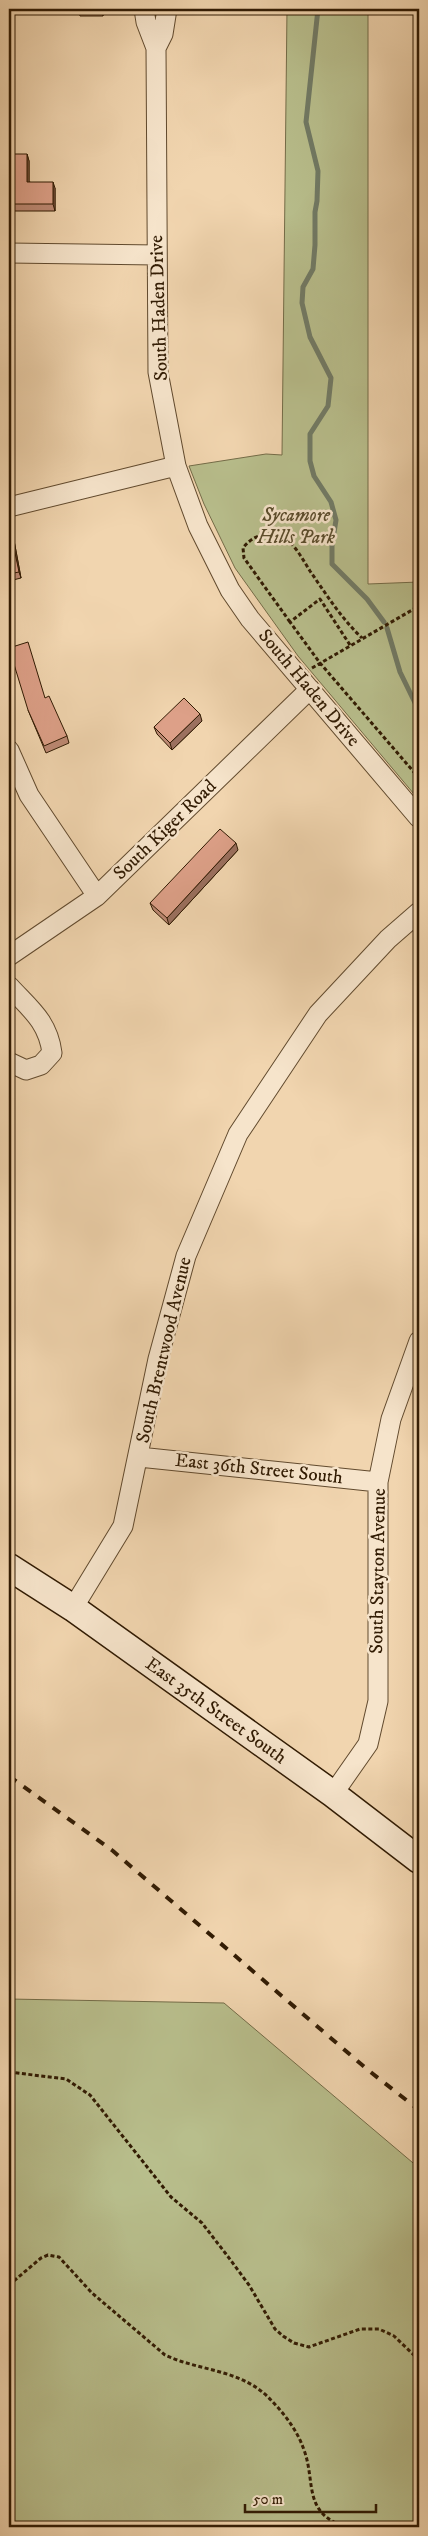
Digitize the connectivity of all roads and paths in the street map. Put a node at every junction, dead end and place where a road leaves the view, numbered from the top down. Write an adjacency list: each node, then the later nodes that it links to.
1 (144, 9): 3 (street, South Haden Drive)
2 (167, 9): 3 (street, South Haden Drive)
3 (156, 48): 5 (street, South Haden Drive)
4 (9, 254): 5 (street)
5 (157, 255): 6 (street, South Haden Drive)
6 (176, 466): 7 (street); 14 (street, South Haden Drive)
7 (9, 507)
8 (419, 606): 10 (path)
9 (290, 622): 10 (path); 11 (path); 12 (path)
10 (362, 638): 11 (path)
11 (350, 645): 12 (path)
12 (320, 663): 13 (path); 16 (path)
13 (309, 669)
14 (310, 689): 17 (street, South Haden Drive); 18 (street, South Kiger Road)
15 (9, 750): 18 (street)
16 (419, 778)
17 (419, 818)
18 (97, 896): 20 (street, South Kiger Road)
19 (419, 912): 24 (street, South Brentwood Avenue)
20 (9, 956)
21 (9, 986): 22 (street)
22 (9, 1062)
23 (419, 1341): 25 (street, South Stayton Avenue)
24 (139, 1457): 25 (street, East 36th Street South); 27 (street, South Brentwood Avenue)
25 (378, 1482): 28 (street, South Stayton Avenue)
26 (9, 1567): 27 (main road, East 35th Street South)
27 (73, 1608): 28 (main road, East 35th Street South)
28 (333, 1794): 29 (main road, East 35th Street South)
29 (419, 1860)
30 (9, 2072): 32 (path)
31 (9, 2285): 33 (path)
32 (419, 2360)
33 (347, 2527)

